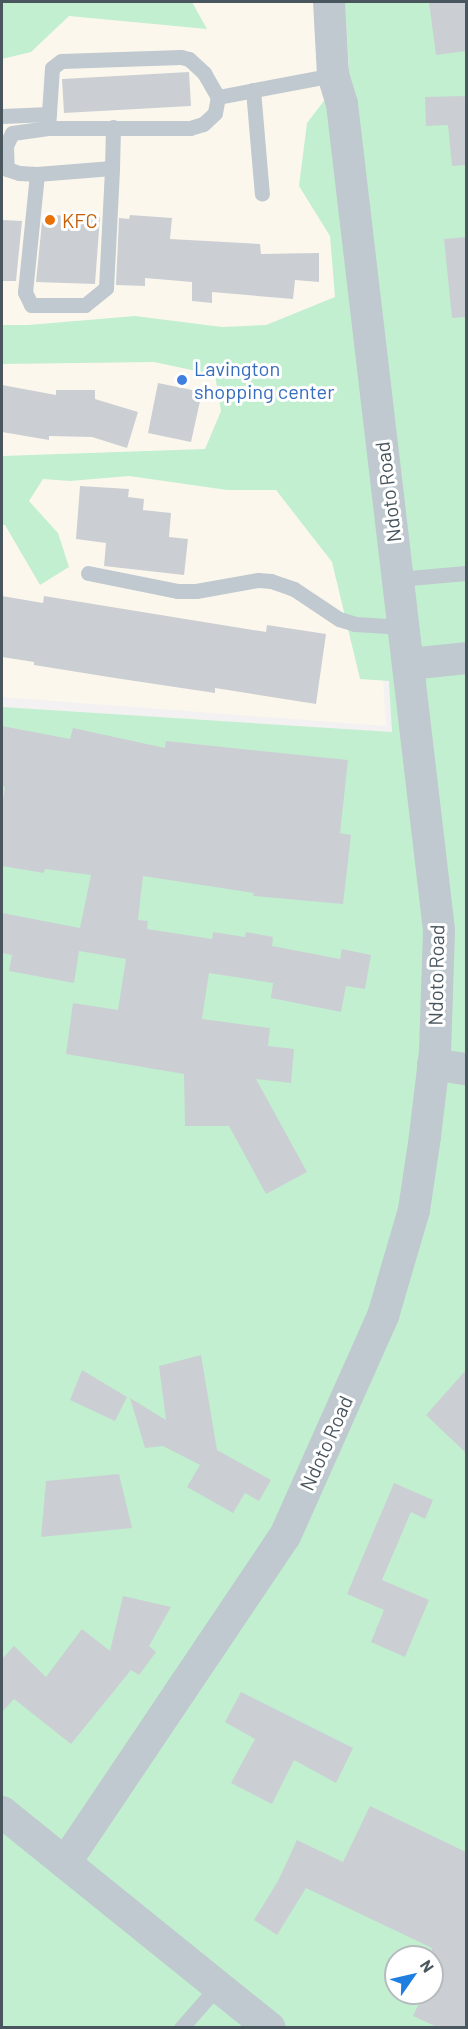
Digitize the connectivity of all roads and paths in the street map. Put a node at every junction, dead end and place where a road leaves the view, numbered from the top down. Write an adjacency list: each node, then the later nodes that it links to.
1 (329, 2): 2 (street, Ndoto Road)
2 (333, 75): 3 (lane); 14 (street, Ndoto Road)
3 (252, 90): 4 (lane); 11 (lane)
4 (218, 97): 6 (lane); 7 (lane)
5 (2, 116): 6 (lane)
6 (48, 121): 7 (lane); 8 (lane)
7 (113, 127): 9 (lane)
8 (4, 145): 10 (lane)
9 (112, 168): 10 (lane); 10 (lane)
10 (37, 174)
11 (262, 194)
12 (88, 573): 15 (lane)
13 (466, 573): 14 (lane)
14 (398, 579): 15 (street, Ndoto Road)
15 (404, 627): 17 (street, Ndoto Road)
16 (466, 658): 17 (street)
17 (410, 664): 18 (street, Ndoto Road)
18 (433, 1064): 19 (street); 21 (street, Ndoto Road)
19 (466, 1069)
20 (2, 1812): 21 (street)
21 (66, 1863): 22 (street)
22 (218, 1986): 23 (lane); 24 (street)
23 (181, 2028)
24 (270, 2028)

